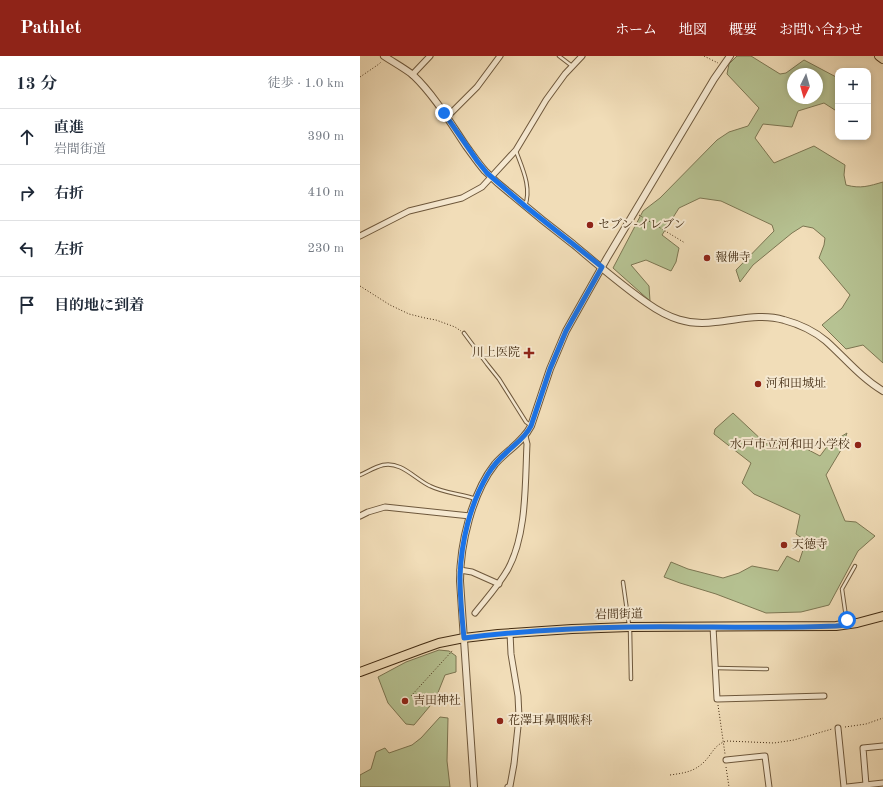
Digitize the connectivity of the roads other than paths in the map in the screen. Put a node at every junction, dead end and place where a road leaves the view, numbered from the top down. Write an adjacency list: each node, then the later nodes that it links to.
1 (384, 56): 10 (street)
2 (430, 56): 10 (street)
3 (500, 56): 11 (street)
4 (559, 56): 9 (lane)
5 (582, 56): 9 (street)
6 (730, 56): 16 (street)
7 (879, 56): 8 (main road)
8 (883, 59)
9 (572, 66): 12 (street)
10 (412, 75): 11 (street)
11 (447, 117): 13 (street)
12 (516, 150): 13 (street); 14 (lane)
13 (491, 177): 14 (street); 15 (street)
14 (525, 206): 16 (street)
15 (360, 236)
16 (602, 267): 18 (street); 19 (street)
17 (464, 333): 19 (lane)
18 (883, 391)
19 (531, 426): 20 (street)
20 (525, 436): 22 (street); 28 (street)
21 (360, 475): 22 (lane)
22 (476, 499): 24 (street)
23 (360, 516): 24 (street)
24 (470, 516): 26 (street)
25 (854, 566): 31 (lane)
26 (460, 570): 28 (street); 35 (street)
27 (623, 582): 32 (lane)
28 (499, 584): 29 (street)
29 (475, 613)
30 (883, 616): 31 (main road, 岩間街道)
31 (847, 625): 33 (main road, 岩間街道)
32 (630, 627): 33 (main road, 岩間街道); 34 (main road, 岩間街道); 39 (lane)
33 (714, 627): 36 (street)
34 (510, 633): 35 (main road, 岩間街道); 47 (street)
35 (464, 638): 38 (main road, 岩間街道); 46 (street)
36 (715, 668): 37 (lane); 40 (street)
37 (767, 669)
38 (360, 672)
39 (631, 679)
40 (824, 696)
41 (838, 728): 49 (street)
42 (883, 746): 45 (street)
43 (726, 760): 48 (street)
44 (883, 783): 45 (street)
45 (866, 785): 49 (street)
46 (474, 787)
47 (508, 787)
48 (769, 787)
49 (846, 787)

